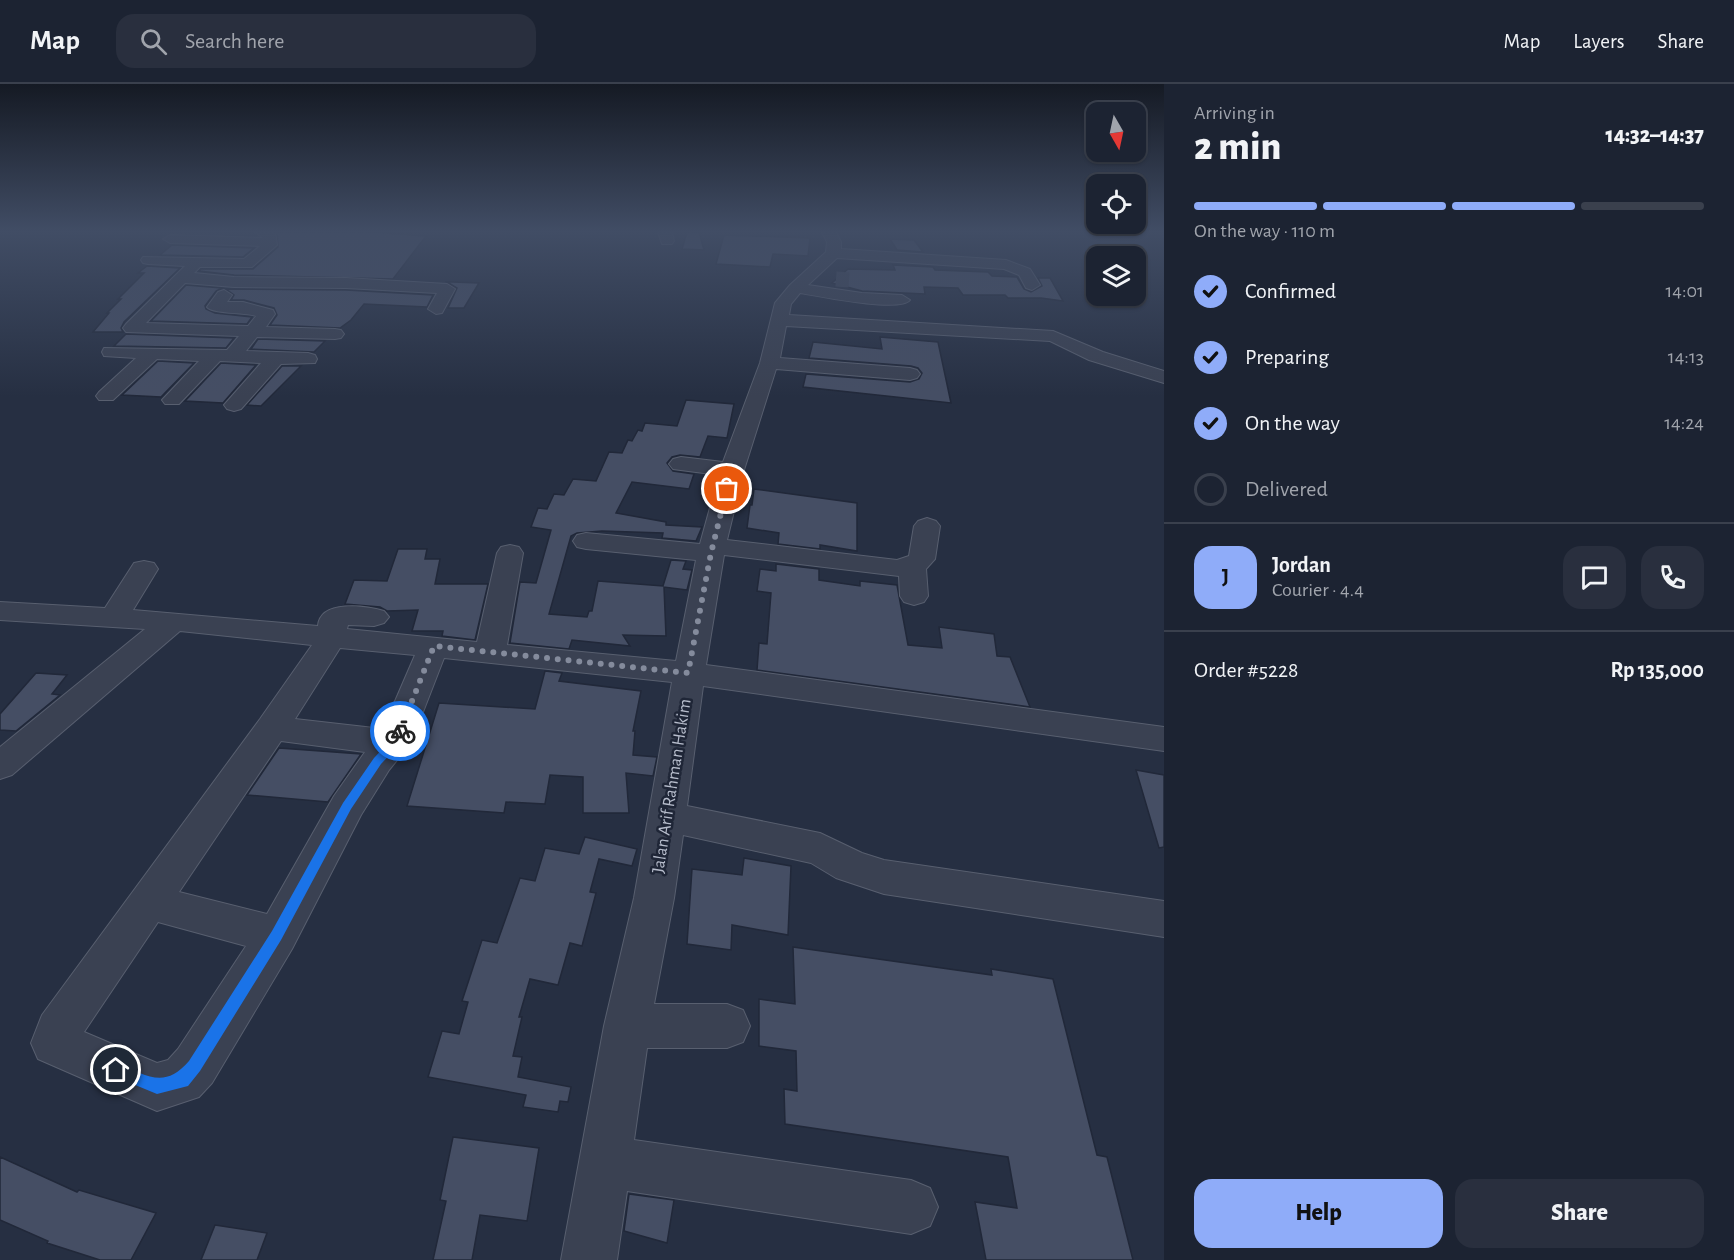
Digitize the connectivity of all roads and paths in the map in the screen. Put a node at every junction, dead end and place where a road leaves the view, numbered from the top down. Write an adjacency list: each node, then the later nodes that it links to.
1 (171, 287): 16 (street)
2 (247, 287): 9 (street)
3 (376, 287): 11 (street)
4 (410, 287): 14 (street)
5 (807, 287): 24 (street, Jalan Arif Rahman Hakim)
6 (844, 287): 12 (street)
7 (877, 287): 27 (street)
8 (883, 287): 25 (street)
9 (219, 288): 13 (street)
10 (274, 300): 13 (street)
11 (362, 300)
12 (902, 300)
13 (243, 307): 16 (street)
14 (436, 309)
15 (324, 314): 17 (street)
16 (252, 331): 17 (street); 21 (street)
17 (309, 333): 18 (street)
18 (334, 334)
19 (111, 352): 20 (street)
20 (153, 353): 21 (street); 28 (street)
21 (224, 356): 22 (street); 29 (street)
22 (276, 358): 23 (street); 30 (street)
23 (308, 359)
24 (769, 363): 26 (street); 32 (street, Jalan Arif Rahman Hakim)
25 (1164, 371)
26 (910, 374)
27 (1164, 377)
28 (106, 396)
29 (172, 400)
30 (234, 405)
31 (681, 464): 32 (street)
32 (732, 470): 35 (street, Jalan Arif Rahman Hakim)
33 (927, 526): 37 (street)
34 (586, 541): 35 (street)
35 (712, 550): 37 (street); 47 (street, Jalan Arif Rahman Hakim)
36 (510, 553): 46 (street)
37 (912, 566): 39 (street)
38 (144, 570): 42 (street)
39 (914, 596)
40 (0, 611): 42 (street)
41 (374, 617): 44 (street)
42 (113, 618): 43 (street)
43 (173, 621): 44 (street); 51 (street)
44 (332, 637): 45 (street); 48 (street)
45 (434, 646): 46 (street); 50 (street)
46 (490, 652): 47 (street)
47 (688, 673): 49 (street); 52 (street, Jalan Arif Rahman Hakim)
48 (272, 728): 50 (street); 53 (street)
49 (1164, 740)
50 (394, 743): 55 (street)
51 (0, 766)
52 (666, 816): 54 (street); 56 (street, Jalan Arif Rahman Hakim)
53 (149, 902): 55 (street); 55 (street)
54 (1164, 919)
55 (277, 936)
56 (627, 1026): 57 (street); 58 (street, Jalan Arif Rahman Hakim)
57 (727, 1026)
58 (606, 1162): 59 (street); 60 (street, Jalan Arif Rahman Hakim)
59 (911, 1207)
60 (589, 1260)

